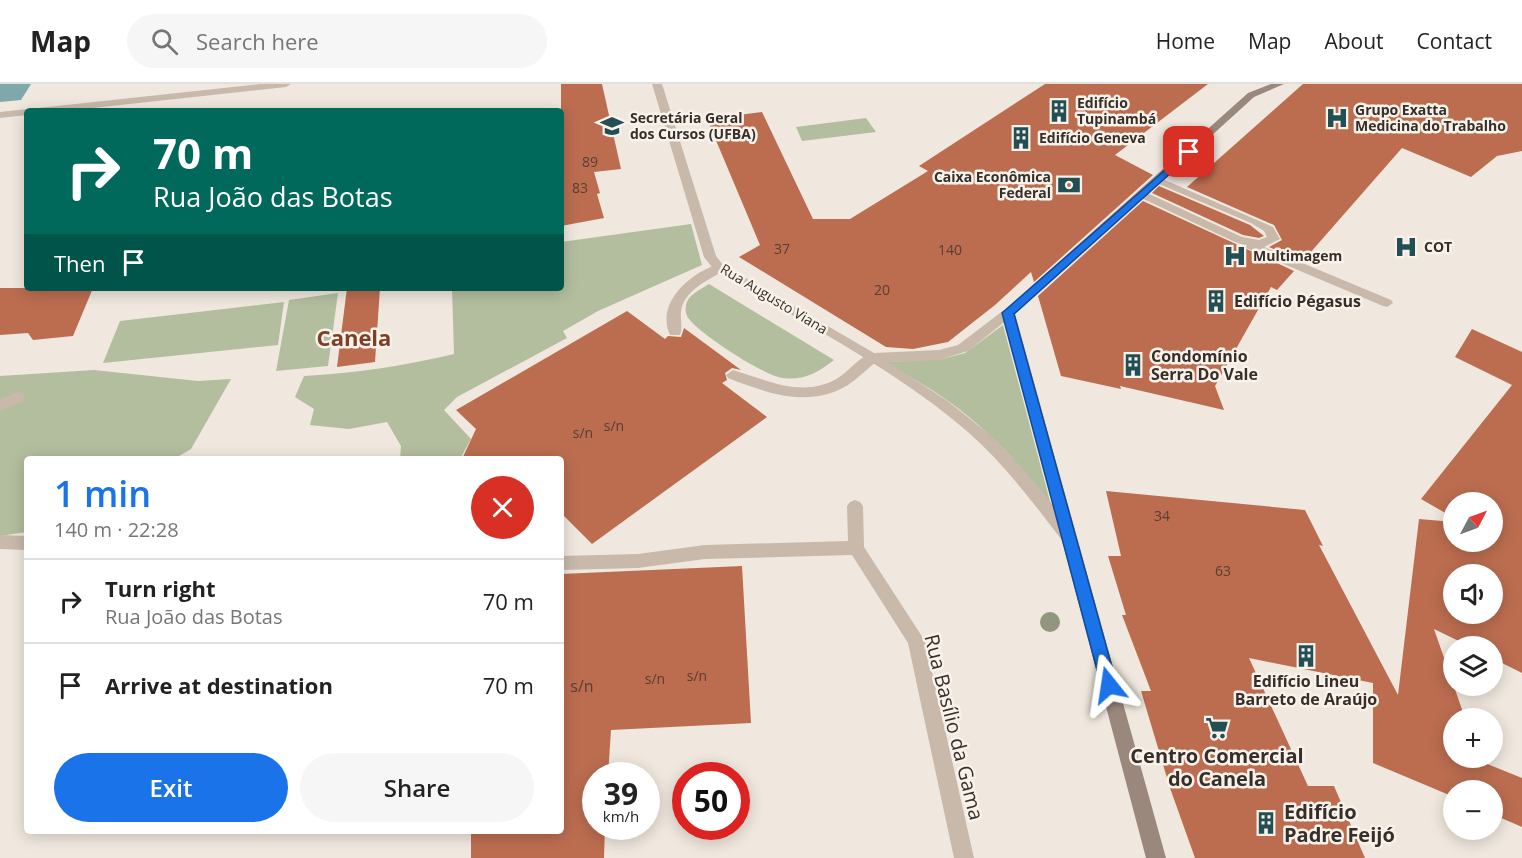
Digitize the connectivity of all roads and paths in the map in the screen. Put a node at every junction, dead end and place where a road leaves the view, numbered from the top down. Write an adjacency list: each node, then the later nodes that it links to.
1 (158, 84): 5 (street)
2 (286, 84): 5 (street)
3 (657, 84): 12 (street, Rua Augusto Viana)
4 (1279, 84): 9 (main road)
5 (151, 99): 6 (street)
6 (66, 108)
7 (24, 112): 8 (street)
8 (0, 115)
9 (1158, 180): 10 (main road); 11 (street)
10 (1141, 194): 11 (street); 14 (main road)
11 (1239, 240): 13 (street)
12 (719, 268): 15 (street); 16 (street, Rua Augusto Viana)
13 (1387, 303)
14 (1008, 313): 16 (street); 21 (main road)
15 (675, 332)
16 (872, 358): 17 (street); 21 (street, Rua Augusto Viana)
17 (733, 375)
18 (18, 397): 19 (street)
19 (0, 406)
20 (855, 506): 24 (street)
21 (1067, 534): 27 (main road)
22 (0, 543): 23 (street)
23 (24, 543)
24 (856, 548): 25 (street); 26 (street, Rua Basílio da Gama)
25 (564, 563)
26 (964, 858)
27 (1156, 858)

